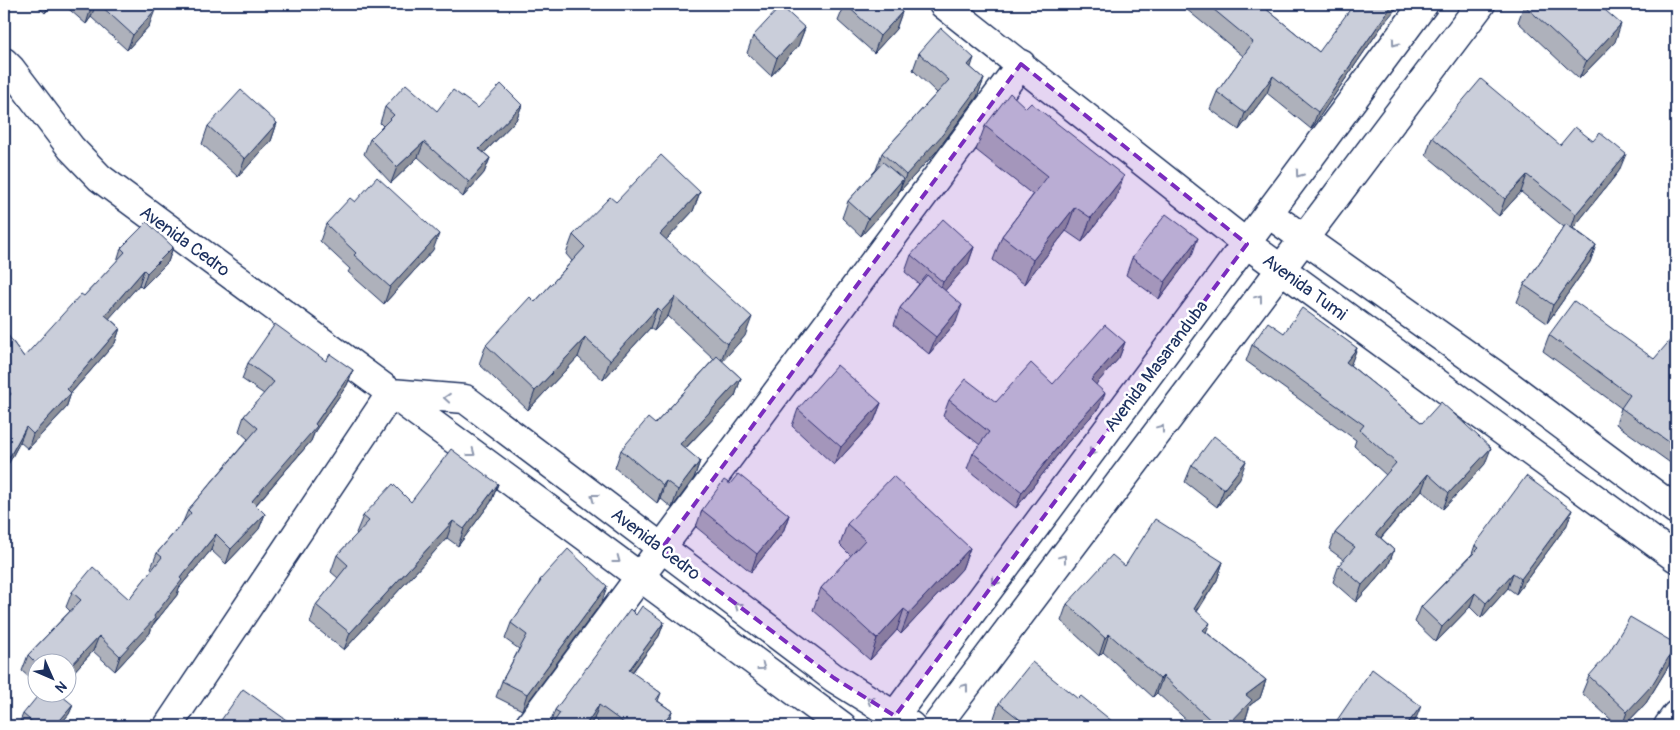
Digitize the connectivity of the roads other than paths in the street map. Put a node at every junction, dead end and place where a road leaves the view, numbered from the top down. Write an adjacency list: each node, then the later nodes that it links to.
1 (943, 4): 5 (street, Avenida Tumi)
2 (1424, 4): 6 (street, Avenida Masaranduba, one-way to 6)
3 (1481, 4): 7 (street)
4 (4, 62): 10 (street, Avenida Cedro)
5 (1022, 64): 8 (street, Avenida Tumi); 12 (street)
6 (1269, 214): 7 (street); 8 (street, Avenida Masaranduba)
7 (1303, 239): 9 (street); 11 (street)
8 (1247, 244): 9 (street, Avenida Tumi); 16 (street, Avenida Masaranduba, one-way to 16)
9 (1280, 269): 13 (street, Avenida Tumi); 20 (street, one-way to 9)
10 (390, 393): 12 (street, Avenida Cedro, one-way to 10); 14 (street, Avenida Cedro, one-way to 14); 17 (street)
11 (1676, 510)
12 (662, 548): 14 (street); 16 (street, Avenida Cedro, one-way to 12)
13 (1676, 558)
14 (640, 578): 18 (street); 19 (street, Avenida Cedro, one-way to 19)
15 (1676, 715): 21 (street)
16 (898, 723)
17 (168, 726)
18 (529, 726)
19 (842, 726)
20 (936, 726)
21 (1668, 726)

